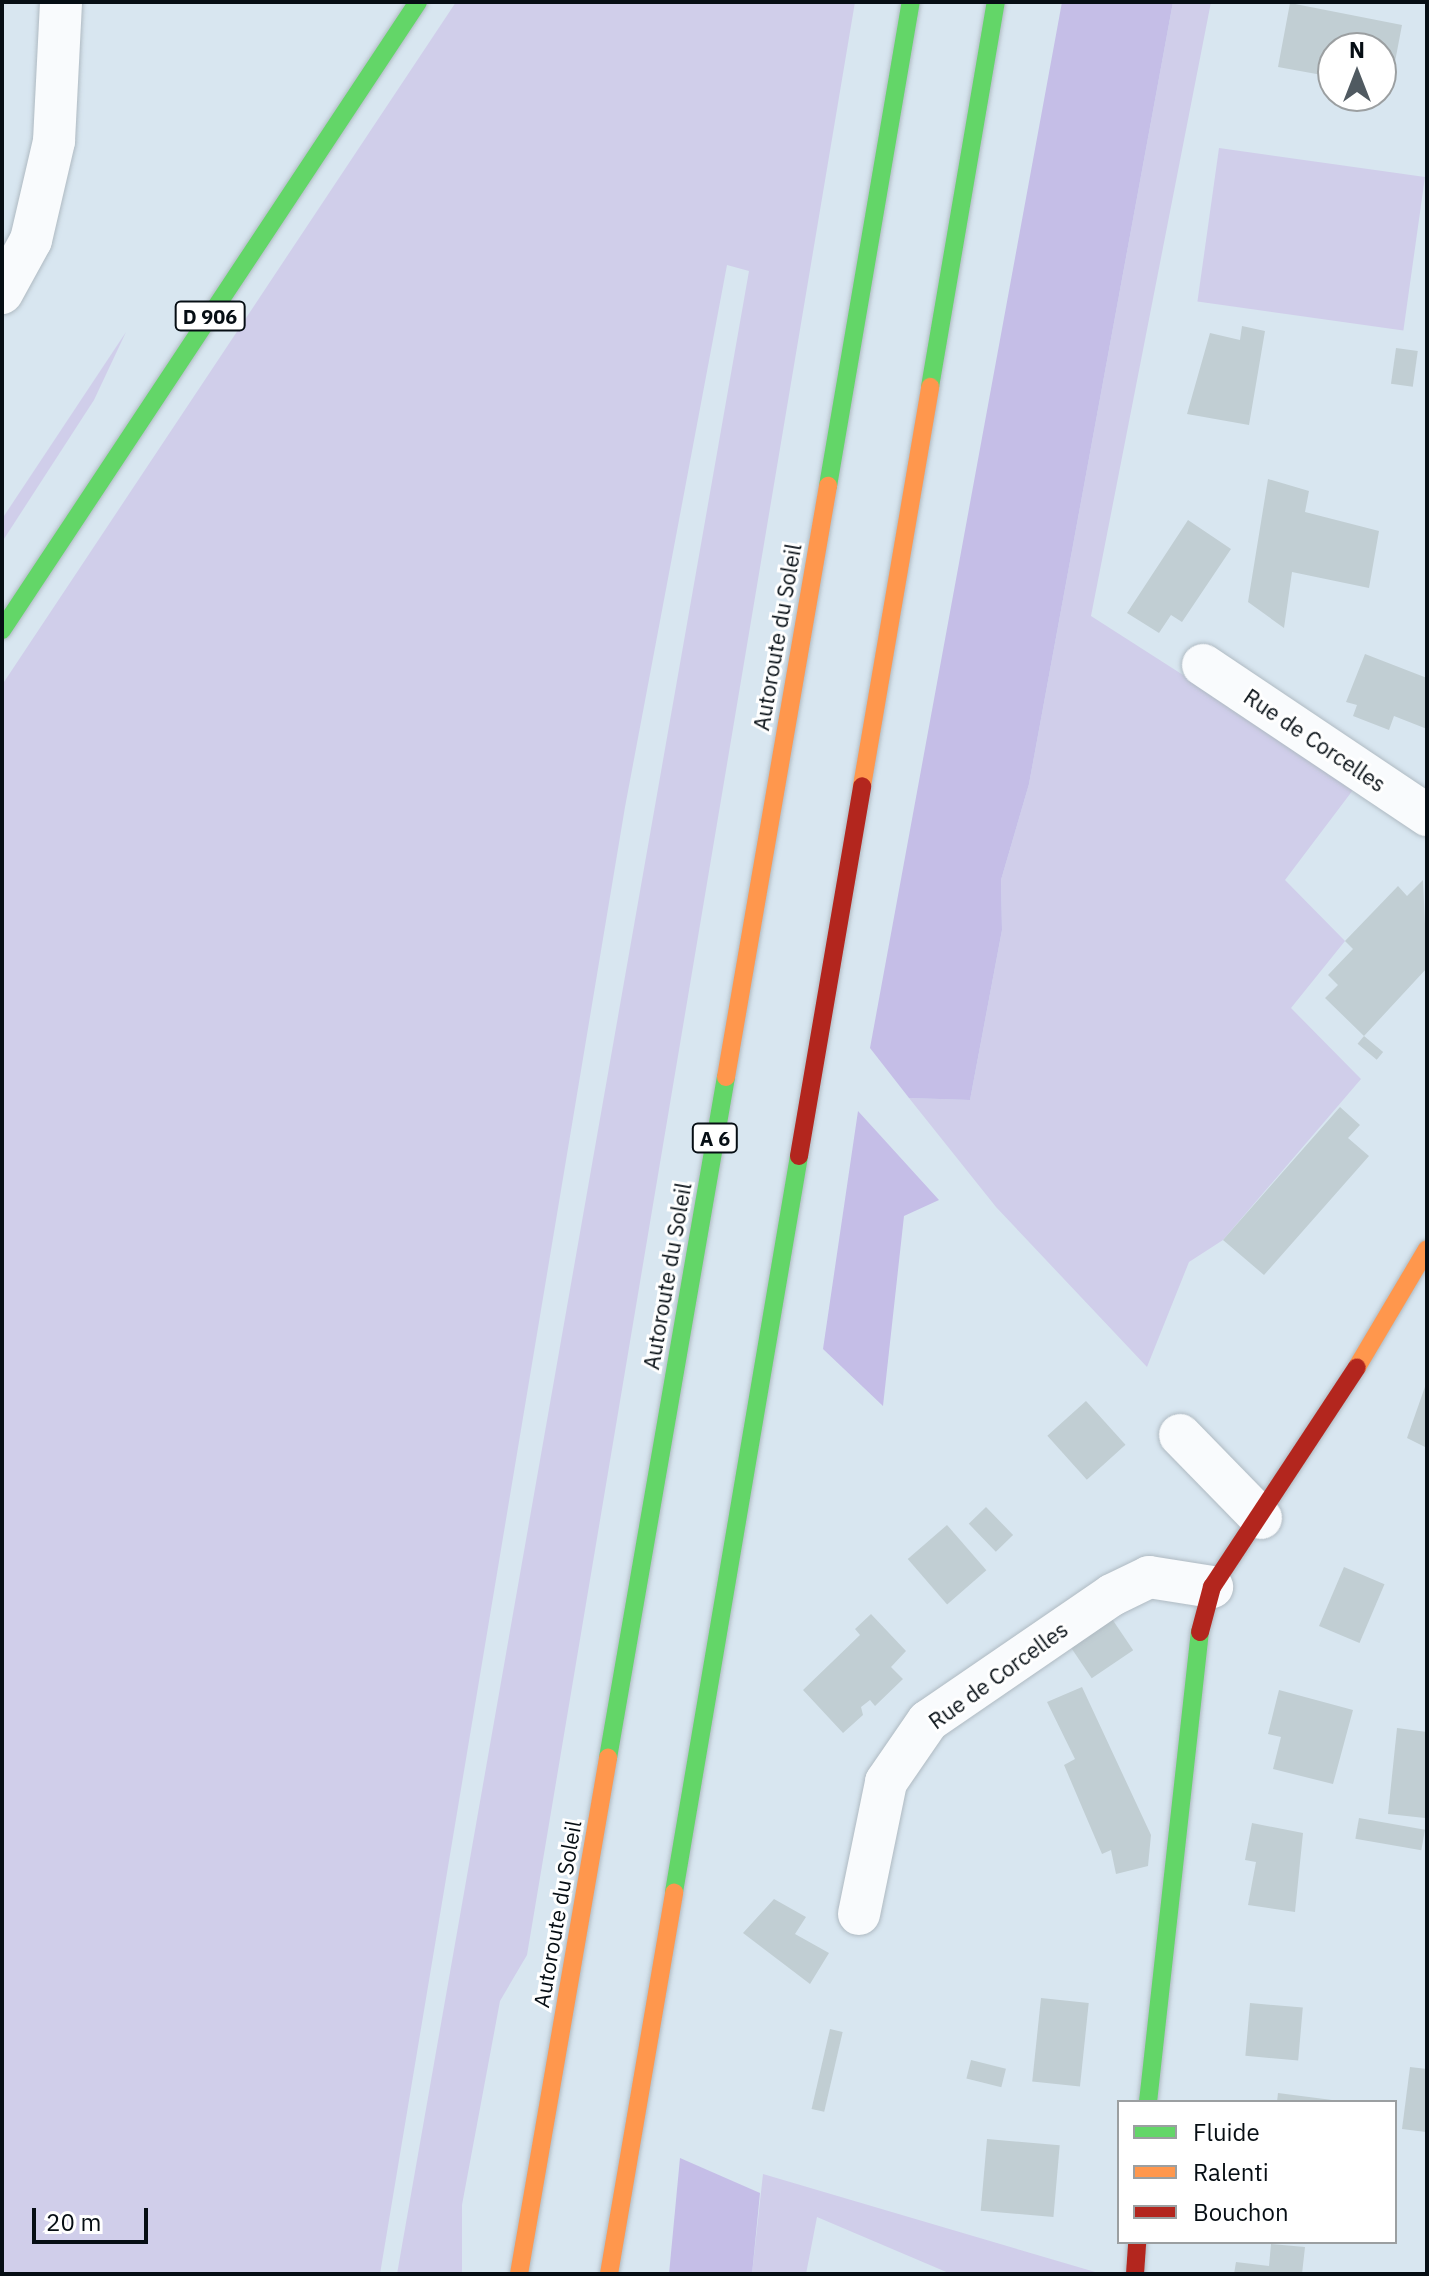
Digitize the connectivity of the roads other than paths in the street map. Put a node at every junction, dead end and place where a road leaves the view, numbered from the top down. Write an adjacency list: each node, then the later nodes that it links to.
1 (61, 2): 5 (street)
2 (418, 2): 6 (main road, D 906)
3 (911, 2): 16 (main road, Autoroute du Soleil / A 6)
4 (996, 2): 17 (main road)
5 (2, 293)
6 (2, 630)
7 (1203, 665): 8 (street, Rue de Corcelles)
8 (1427, 815)
9 (1427, 1249): 11 (main road)
10 (1180, 1435): 11 (street)
11 (1261, 1518): 12 (main road)
12 (1212, 1587): 13 (street, Rue de Corcelles); 14 (main road)
13 (859, 1914)
14 (1148, 2100)
15 (1137, 2244): 18 (main road)
16 (519, 2274)
17 (609, 2274)
18 (1135, 2274)

